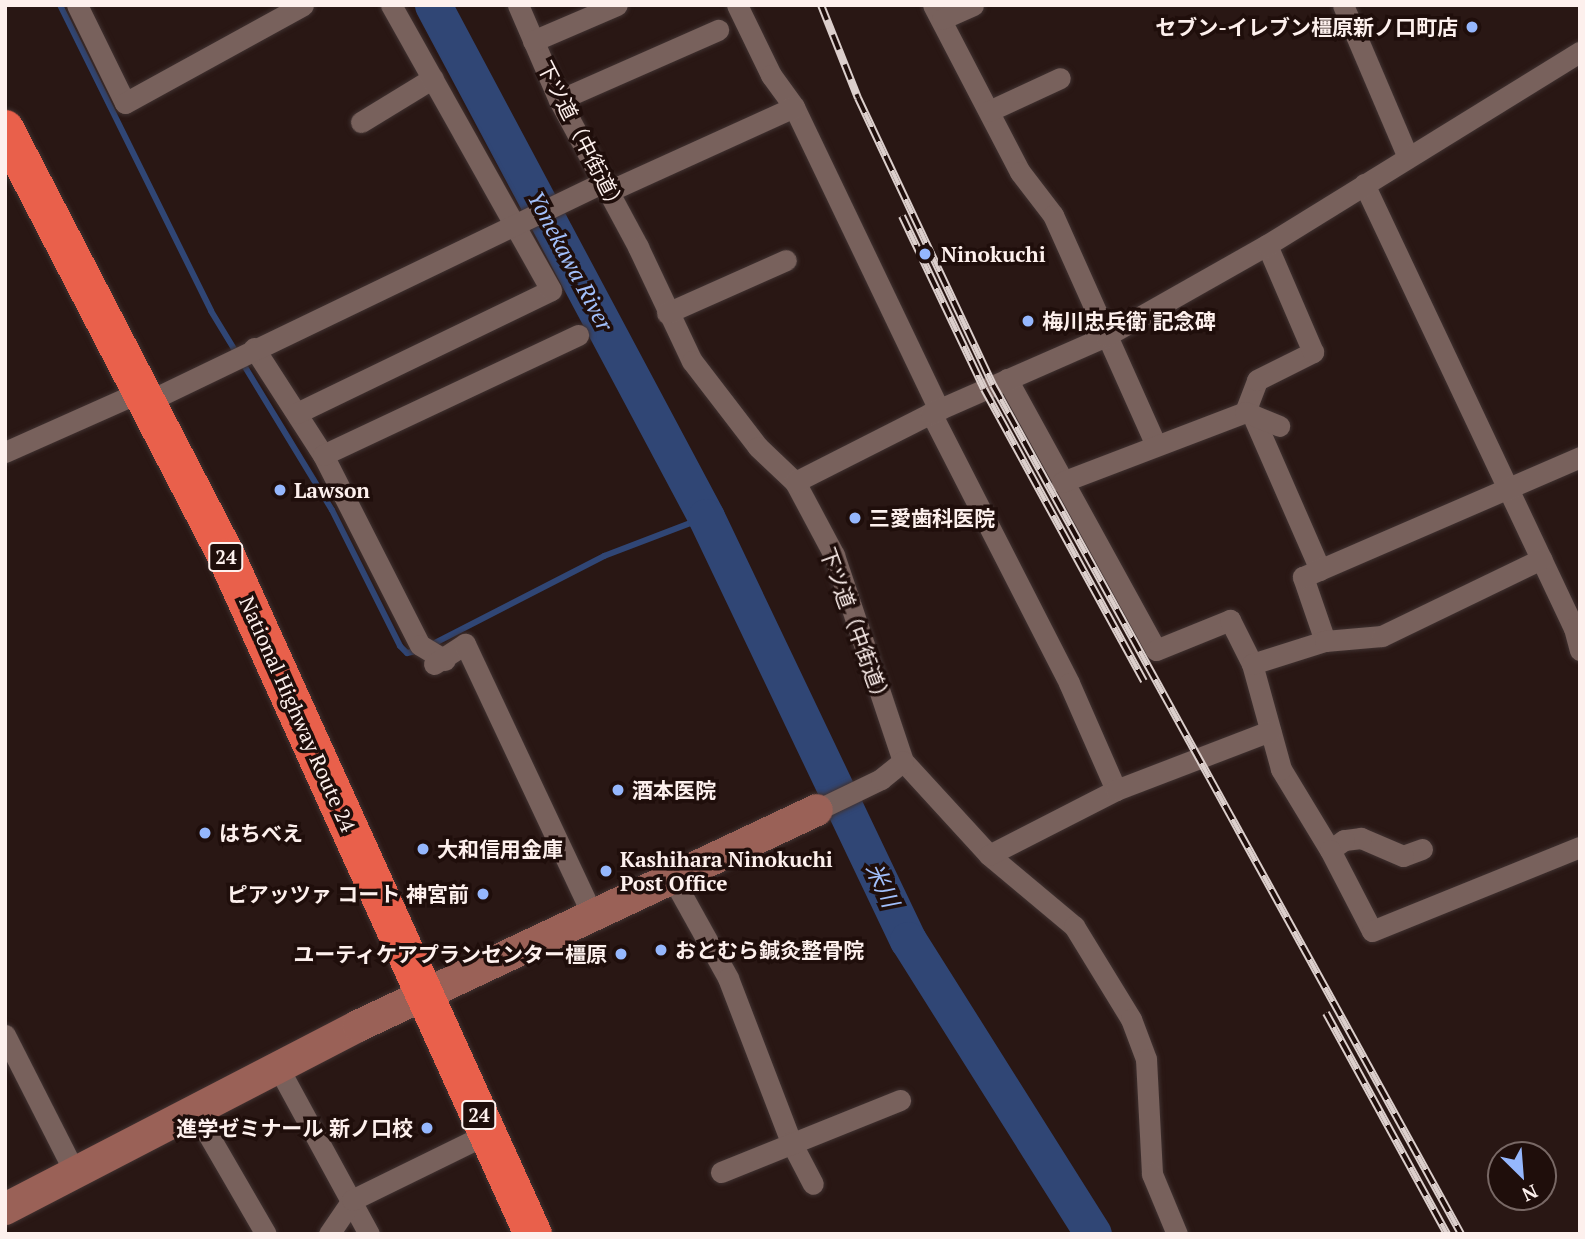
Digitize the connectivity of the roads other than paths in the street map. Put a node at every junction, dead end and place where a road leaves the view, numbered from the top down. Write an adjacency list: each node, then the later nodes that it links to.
1 (77, 5): 2 (street)
2 (303, 5)
3 (391, 5): 13 (street)
4 (518, 5): 11 (street, 下ツ道（中街道）)
5 (617, 5): 11 (street)
6 (737, 5): 16 (street)
7 (972, 5): 9 (street)
8 (1343, 5): 20 (street)
9 (937, 12): 17 (street)
10 (718, 30): 15 (street)
11 (533, 41): 15 (street, 下ツ道（中街道）)
12 (1580, 52): 20 (street)
13 (433, 78): 18 (street); 23 (street)
14 (1060, 78): 17 (street)
15 (559, 100): 22 (street, 下ツ道（中街道）)
16 (794, 107): 22 (street); 32 (street)
17 (989, 111): 28 (street)
18 (361, 122)
19 (5, 129): 31 (highway, National Highway Route 24 / 24)
20 (1407, 155): 21 (street)
21 (1364, 184): 24 (street); 42 (street)
22 (607, 187): 23 (street); 26 (street, 下ツ道（中街道）)
23 (522, 223): 29 (street); 33 (street)
24 (1267, 245): 28 (street); 34 (street)
25 (786, 260): 26 (street)
26 (667, 313): 40 (street, 下ツ道（中街道）)
27 (578, 335): 38 (street)
28 (1106, 336): 30 (street); 36 (street)
29 (243, 354): 31 (street); 33 (street)
30 (1007, 379): 32 (street); 41 (street)
31 (143, 398): 37 (street); 59 (highway, National Highway Route 24 / 24)
32 (935, 411): 40 (street); 51 (street)
33 (297, 413): 38 (street)
34 (1249, 413): 35 (street); 36 (street); 44 (street)
35 (1279, 426)
36 (1155, 443): 41 (street)
37 (5, 452)
38 (323, 455): 58 (street)
39 (1580, 457): 42 (street)
40 (795, 482): 50 (street, 下ツ道（中街道）)
41 (1062, 482): 48 (street)
42 (1508, 492): 43 (street); 44 (street)
43 (1541, 559): 45 (street); 46 (street)
44 (1320, 570): 46 (street)
45 (1577, 627): 47 (street)
46 (1325, 641): 48 (street)
47 (1580, 650)
48 (1252, 664): 49 (street)
49 (1270, 731): 51 (street); 55 (street)
50 (903, 761): 52 (street); 56 (street, 下ツ道（中街道）)
51 (1116, 790): 56 (street)
52 (817, 810): 57 (street)
53 (1580, 847): 55 (street)
54 (1422, 849): 55 (street)
55 (1330, 850)
56 (989, 855): 77 (street, 下ツ道（中街道）)
57 (673, 878): 58 (street); 65 (street)
58 (594, 918): 59 (street)
59 (425, 996): 61 (street); 64 (highway, National Highway Route 24 / 24)
60 (5, 1035): 67 (street)
61 (279, 1069): 63 (street); 69 (street)
62 (900, 1100): 65 (street)
63 (194, 1110): 67 (street); 71 (street)
64 (488, 1134): 69 (street); 76 (highway, National Highway Route 24 / 24)
65 (791, 1142): 66 (street); 68 (street)
66 (721, 1172)
67 (75, 1173): 70 (street)
68 (813, 1184)
69 (352, 1200): 74 (street); 75 (street)
70 (5, 1209)
71 (266, 1234)
72 (278, 1234): 73 (street)
73 (284, 1234)
74 (329, 1234)
75 (369, 1234)
76 (533, 1234)
77 (1177, 1234)

